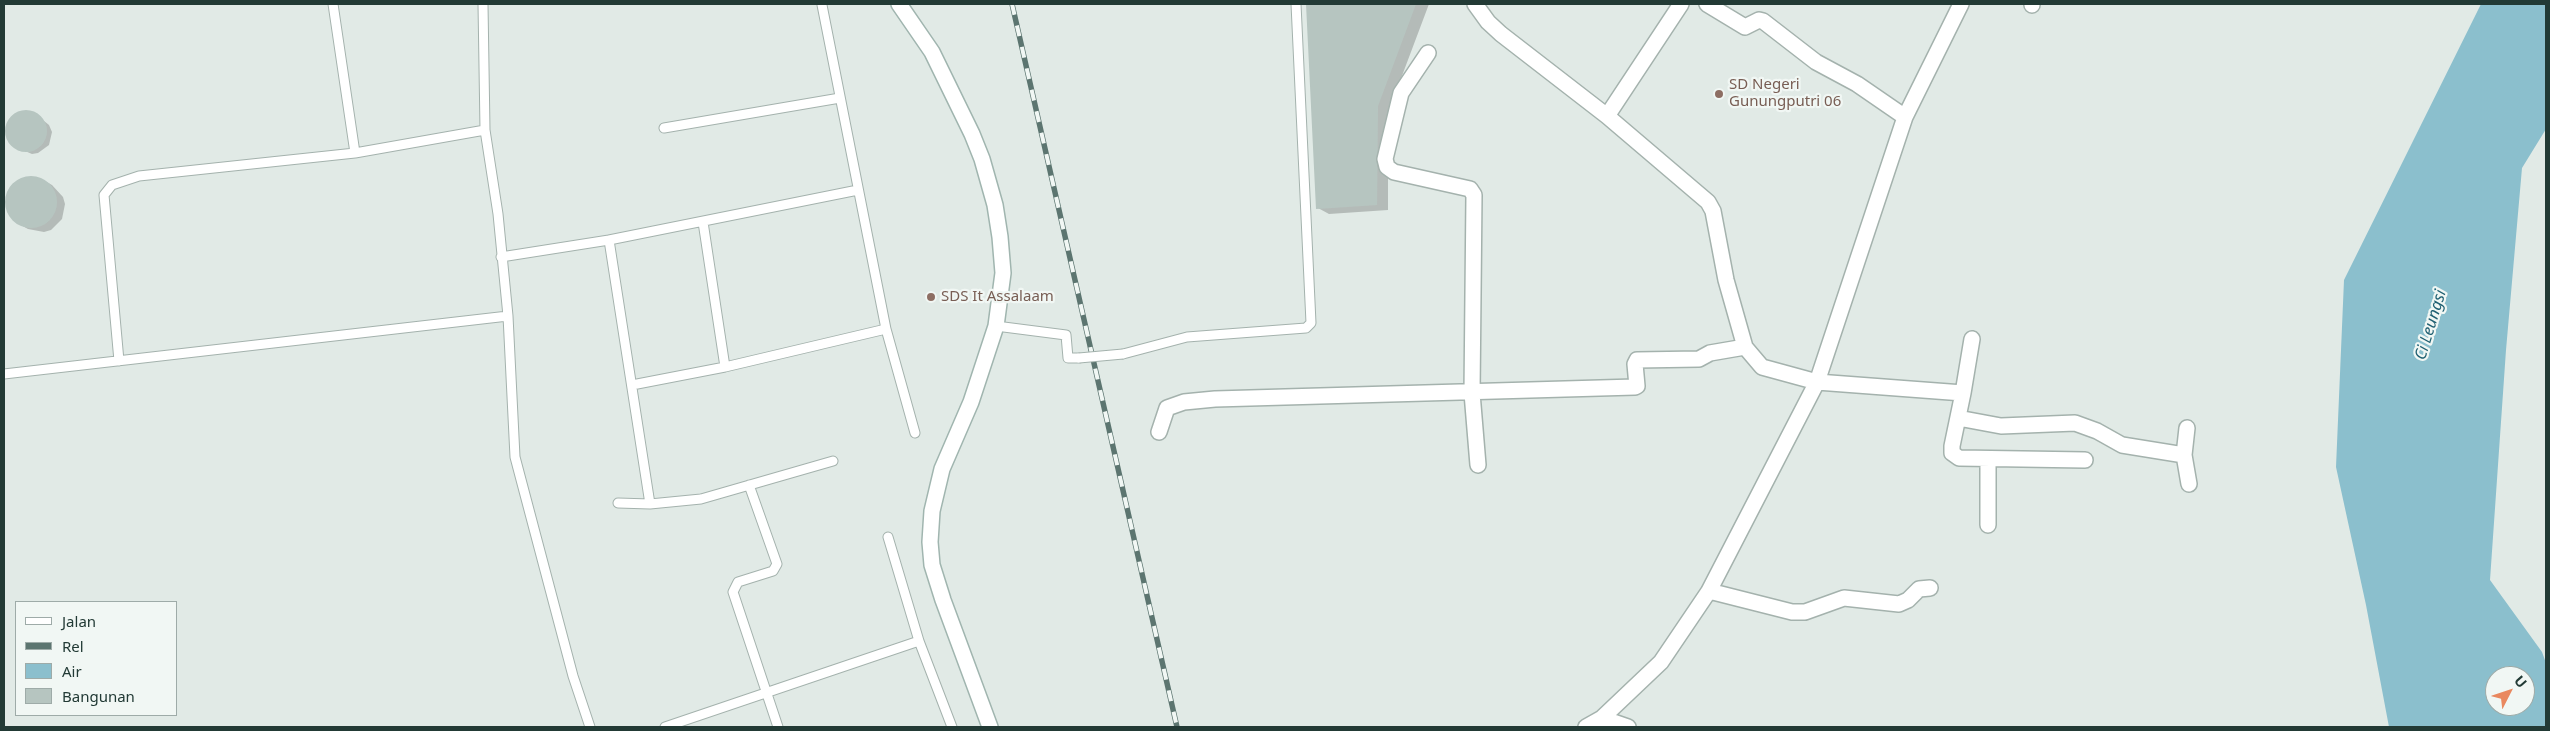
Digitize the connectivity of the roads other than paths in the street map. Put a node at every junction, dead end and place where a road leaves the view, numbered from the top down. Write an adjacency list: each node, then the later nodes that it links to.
1 (333, 4): 16 (lane)
2 (483, 4): 15 (lane)
3 (899, 4): 22 (street)
4 (1296, 4): 22 (lane, bridge)
5 (1475, 4): 12 (street)
6 (1681, 4): 12 (street)
7 (1707, 4): 13 (street)
8 (1961, 4): 13 (street)
9 (822, 6): 11 (lane)
10 (1428, 54): 31 (street)
11 (840, 98): 14 (lane); 17 (lane)
12 (1607, 116): 25 (street)
13 (1905, 117): 29 (street)
14 (664, 128)
15 (485, 130): 16 (lane); 20 (lane)
16 (355, 153): 26 (lane)
17 (858, 190): 18 (lane); 23 (lane)
18 (703, 222): 19 (lane); 27 (lane)
19 (609, 240): 20 (lane); 30 (lane)
20 (501, 257): 21 (lane)
21 (508, 316): 26 (lane); 53 (lane)
22 (996, 326): 57 (street)
23 (886, 329): 27 (lane); 36 (lane)
24 (1972, 338): 32 (street)
25 (1745, 347): 29 (street); 31 (street)
26 (119, 361): 28 (lane)
27 (725, 367): 30 (lane)
28 (4, 374)
29 (1817, 382): 32 (street); 49 (street)
30 (632, 385): 45 (lane)
31 (1472, 393): 35 (street); 41 (street)
32 (1963, 393): 33 (street)
33 (1958, 418): 37 (street); 38 (street)
34 (2187, 428): 37 (street)
35 (1159, 432)
36 (915, 433)
37 (2184, 455): 42 (street)
38 (1988, 460): 39 (street); 46 (street)
39 (2085, 460)
40 (833, 462): 43 (lane)
41 (1478, 465)
42 (2189, 484)
43 (749, 485): 45 (lane); 51 (lane)
44 (618, 503): 45 (lane)
45 (650, 504)
46 (1988, 525)
47 (888, 537): 50 (lane)
48 (1930, 588): 49 (street)
49 (1709, 591): 52 (street)
50 (920, 641): 51 (lane); 56 (lane)
51 (767, 695): 54 (lane); 55 (lane)
52 (1602, 718): 58 (street); 59 (street)
53 (590, 727)
54 (665, 727)
55 (778, 727)
56 (952, 727)
57 (990, 727)
58 (1586, 727)
59 (1628, 727)

